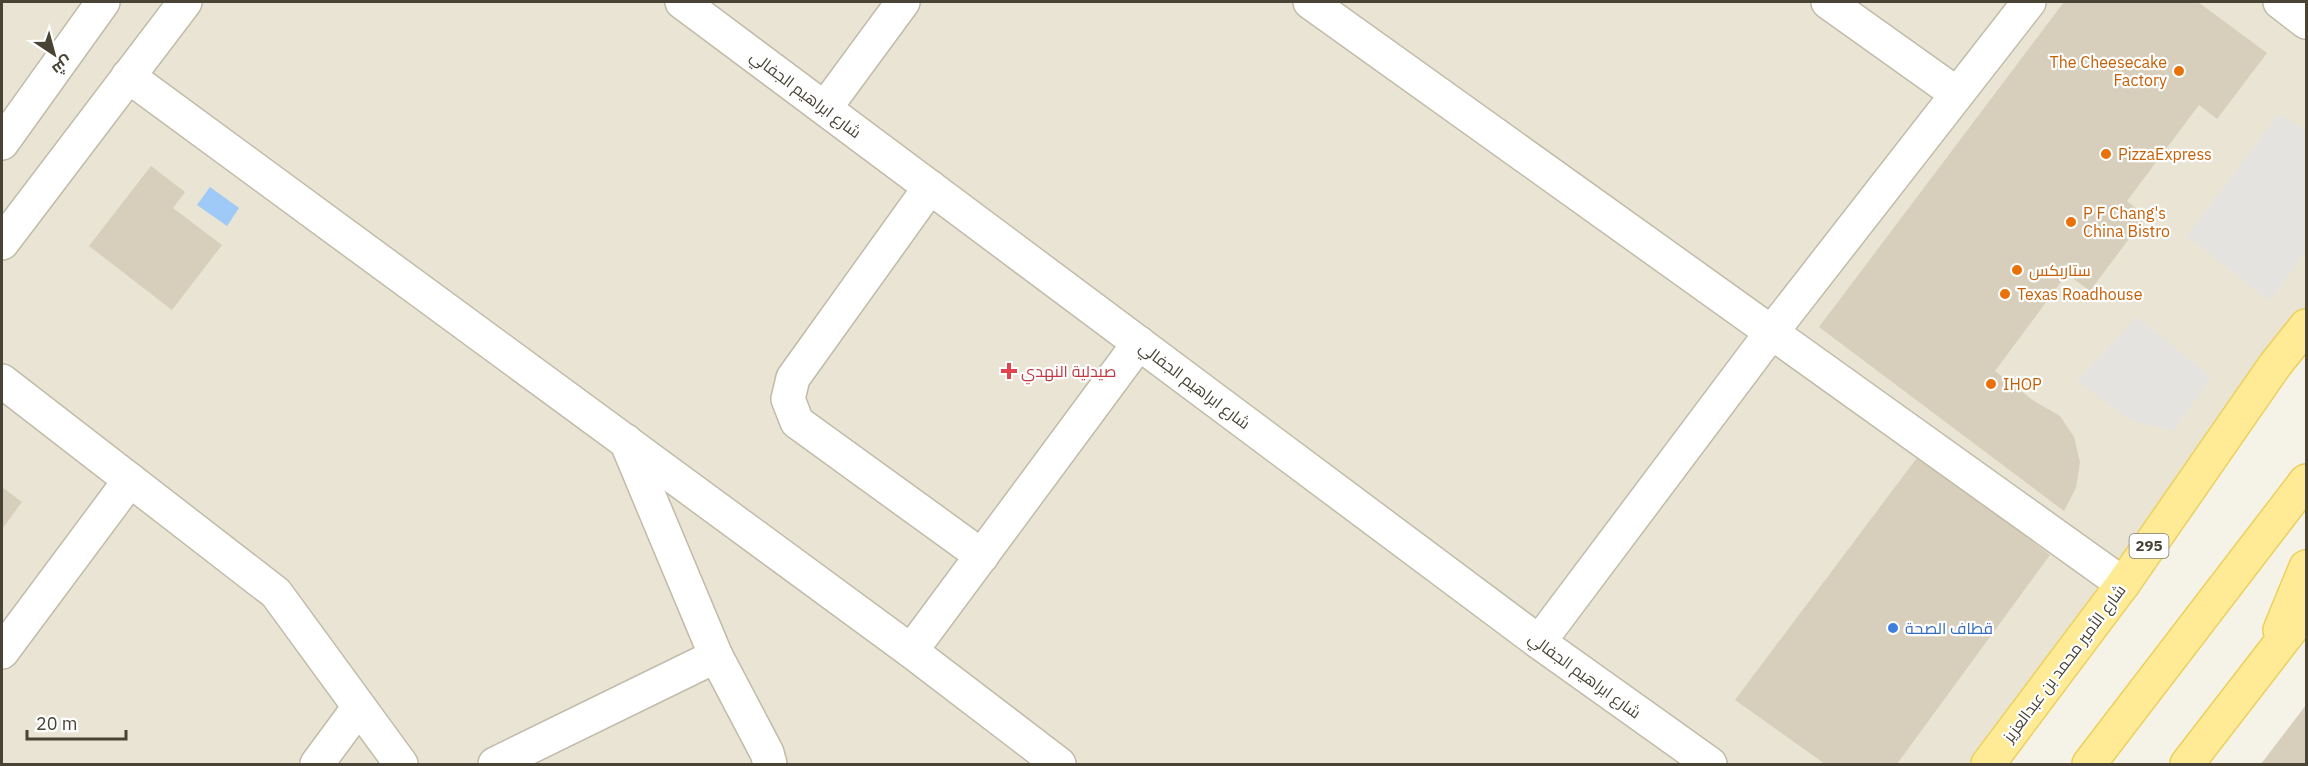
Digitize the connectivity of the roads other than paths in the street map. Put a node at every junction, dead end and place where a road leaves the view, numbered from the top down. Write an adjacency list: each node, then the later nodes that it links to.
1 (103, 2): 13 (street)
2 (185, 2): 10 (street)
3 (682, 2): 12 (street, شارع ابراهيم الجفالي)
4 (903, 2): 12 (street)
5 (1310, 2): 17 (street)
6 (1828, 2): 11 (street)
7 (2029, 2): 11 (street)
8 (2280, 2): 9 (street)
9 (2307, 22)
10 (128, 76): 15 (street); 20 (street)
11 (1957, 94): 17 (street)
12 (825, 108): 14 (street, شارع ابراهيم الجفالي)
13 (2, 144)
14 (930, 187): 18 (street, شارع ابراهيم الجفالي); 23 (street)
15 (2, 243)
16 (2307, 326): 25 (main road, شارع الأمير محمد بن عبدالعزيز / 295)
17 (1771, 333): 25 (street); 27 (street)
18 (1139, 342): 23 (street); 27 (street, شارع ابراهيم الجفالي)
19 (2, 381): 21 (street)
20 (626, 441): 28 (street); 30 (street)
21 (130, 480): 29 (street); 32 (street)
22 (2307, 481): 40 (main road)
23 (982, 556): 28 (street)
24 (2307, 567): 31 (main road)
25 (2123, 584): 39 (main road, شارع الأمير محمد بن عبدالعزيز / 295)
26 (2307, 610): 31 (main road)
27 (1539, 642): 38 (street, شارع ابراهيم الجفالي)
28 (911, 651): 33 (street)
29 (2, 652)
30 (716, 656): 36 (street); 37 (street)
31 (2268, 659): 41 (main road)
32 (359, 707): 34 (street); 35 (street)
33 (1039, 758)
34 (317, 765)
35 (401, 765)
36 (495, 765)
37 (770, 765)
38 (1710, 765)
39 (1988, 765)
40 (2089, 765)
41 (2187, 765)

